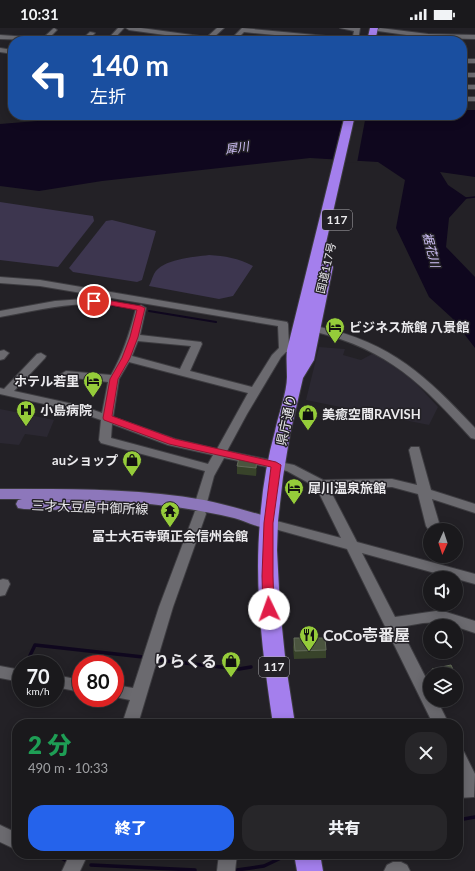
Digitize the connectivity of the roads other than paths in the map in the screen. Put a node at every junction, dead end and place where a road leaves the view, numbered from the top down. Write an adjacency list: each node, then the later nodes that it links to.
1 (121, 28): 17 (street)
2 (130, 28): 7 (street)
3 (190, 28): 18 (street)
4 (220, 28): 19 (street)
5 (343, 28): 9 (street)
6 (435, 28): 22 (street)
7 (141, 29): 12 (street)
8 (244, 29): 14 (street)
9 (357, 29)
10 (378, 29): 21 (street)
11 (54, 30): 15 (street)
12 (156, 30): 18 (street)
13 (92, 33): 16 (street)
14 (287, 34): 20 (street)
15 (48, 36)
16 (89, 36)
17 (114, 36)
18 (182, 36)
19 (211, 36)
20 (313, 36)
21 (416, 36)
22 (429, 36)
23 (8, 40): 24 (street)
24 (3, 44)
25 (349, 120): 31 (highway, 国道117号 / 117)
26 (360, 120): 31 (highway, 国道117号 / 117)
27 (0, 280): 29 (street)
28 (141, 308): 29 (street); 30 (street); 32 (street)
29 (202, 311): 33 (street)
30 (0, 314)
31 (311, 326): 33 (highway, 国道117号 / 117); 42 (street)
32 (134, 337): 35 (street); 36 (street)
33 (295, 350): 39 (street); 45 (highway, 県庁通り / 117)
34 (41, 356): 40 (street)
35 (126, 358): 36 (street); 38 (street)
36 (184, 372): 39 (street)
37 (66, 374): 38 (street)
38 (114, 379): 41 (street)
39 (255, 391): 44 (street)
40 (3, 392): 41 (street)
41 (108, 418): 44 (street); 46 (street)
42 (475, 435)
43 (415, 450): 48 (street)
44 (221, 453): 45 (street); 46 (street)
45 (276, 465): 47 (street); 53 (highway, 県庁通り / 117)
46 (213, 469): 52 (street)
47 (321, 484): 48 (street); 55 (street)
48 (424, 492): 51 (street); 54 (street)
49 (0, 494): 52 (main road, 三才大豆島中御所線)
50 (0, 504): 52 (main road, 三才大豆島中御所線)
51 (475, 509)
52 (200, 510): 53 (main road, 三才大豆島中御所線); 62 (street)
53 (268, 523): 55 (street); 64 (highway, 県庁通り / 117)
54 (432, 523)
55 (352, 546): 56 (street); 57 (street)
56 (475, 579)
57 (391, 623): 58 (street); 65 (street)
58 (475, 627)
59 (0, 672): 60 (street)
60 (12, 674)
61 (124, 693): 62 (street)
62 (138, 695): 63 (street)
63 (131, 719)
64 (283, 719)
65 (439, 719)
66 (463, 772): 67 (street)
67 (469, 789)
68 (0, 833): 69 (street)
69 (12, 839)
70 (77, 859): 73 (street)
71 (227, 859): 74 (street)
72 (308, 859): 75 (highway)
73 (71, 871)
74 (226, 871)
75 (310, 871)
76 (393, 871): 77 (street)
77 (401, 871)

